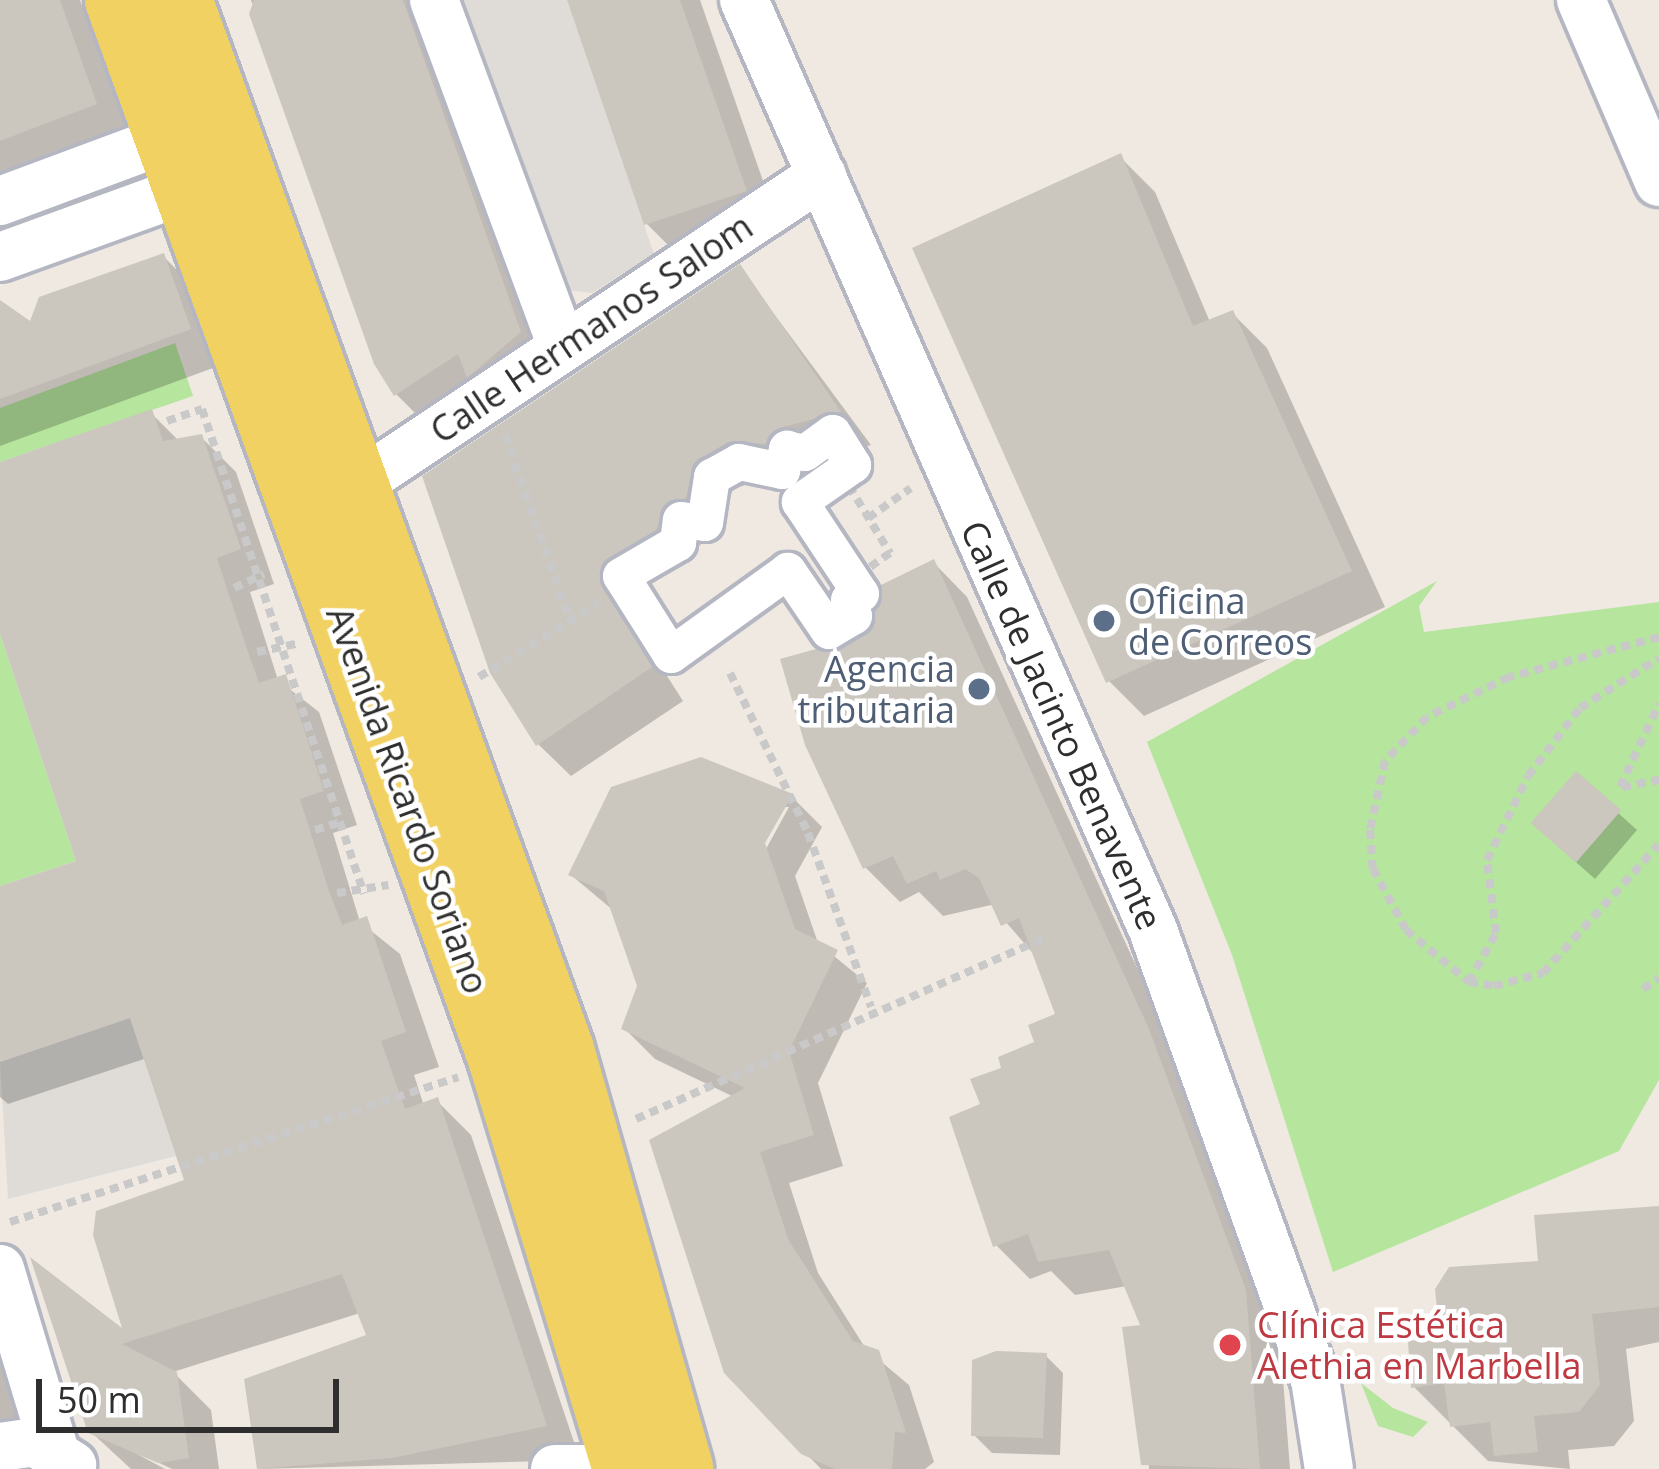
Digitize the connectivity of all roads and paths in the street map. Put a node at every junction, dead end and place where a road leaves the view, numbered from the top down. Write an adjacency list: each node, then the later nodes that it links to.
1 (118, 0): 7 (main road, Avenida Ricardo Soriano)
2 (179, 0): 6 (main road, Avenida Ricardo Soriano)
3 (434, 0): 12 (street)
4 (744, 0): 8 (street, Calle de Jacinto Benavente)
5 (1580, 0): 9 (street)
6 (208, 77): 7 (main road); 15 (main road, Avenida Ricardo Soriano)
7 (183, 163): 10 (street); 11 (street); 30 (main road, Avenida Ricardo Soriano); 48 (main road, Avenida Ricardo Soriano)
8 (822, 175): 12 (street, Calle Hermanos Salom); 50 (street, Calle de Jacinto Benavente)
9 (1659, 182)
10 (0, 201)
11 (0, 257)
12 (562, 346): 15 (street, Calle Hermanos Salom)
13 (166, 421): 21 (path)
14 (503, 428): 23 (path)
15 (360, 482): 30 (main road, Avenida Ricardo Soriano)
16 (849, 486): 18 (path)
17 (911, 488): 18 (path)
18 (868, 518): 19 (path)
19 (890, 554)
20 (788, 571): 20 (street)
21 (260, 575): 22 (path); 25 (path)
22 (234, 588)
23 (570, 621)
24 (1659, 637): 38 (path)
25 (285, 649): 26 (path); 32 (path)
26 (257, 652)
27 (1659, 658): 38 (path)
28 (730, 673): 40 (path)
29 (1659, 704): 31 (path)
30 (449, 734): 49 (main road, Avenida Ricardo Soriano)
31 (1659, 780)
32 (341, 821): 33 (path); 35 (path)
33 (315, 830)
34 (1659, 844): 38 (path)
35 (337, 893)
36 (1046, 938): 40 (path)
37 (1659, 978): 39 (path)
38 (1469, 982)
39 (1643, 988)
40 (871, 1007): 42 (path)
41 (459, 1076): 43 (path)
42 (634, 1120)
43 (10, 1222)
44 (0, 1270): 45 (street)
45 (46, 1451)
46 (555, 1469): 47 (street)
47 (596, 1469)
48 (626, 1469)
49 (680, 1469)
50 (1329, 1469)

